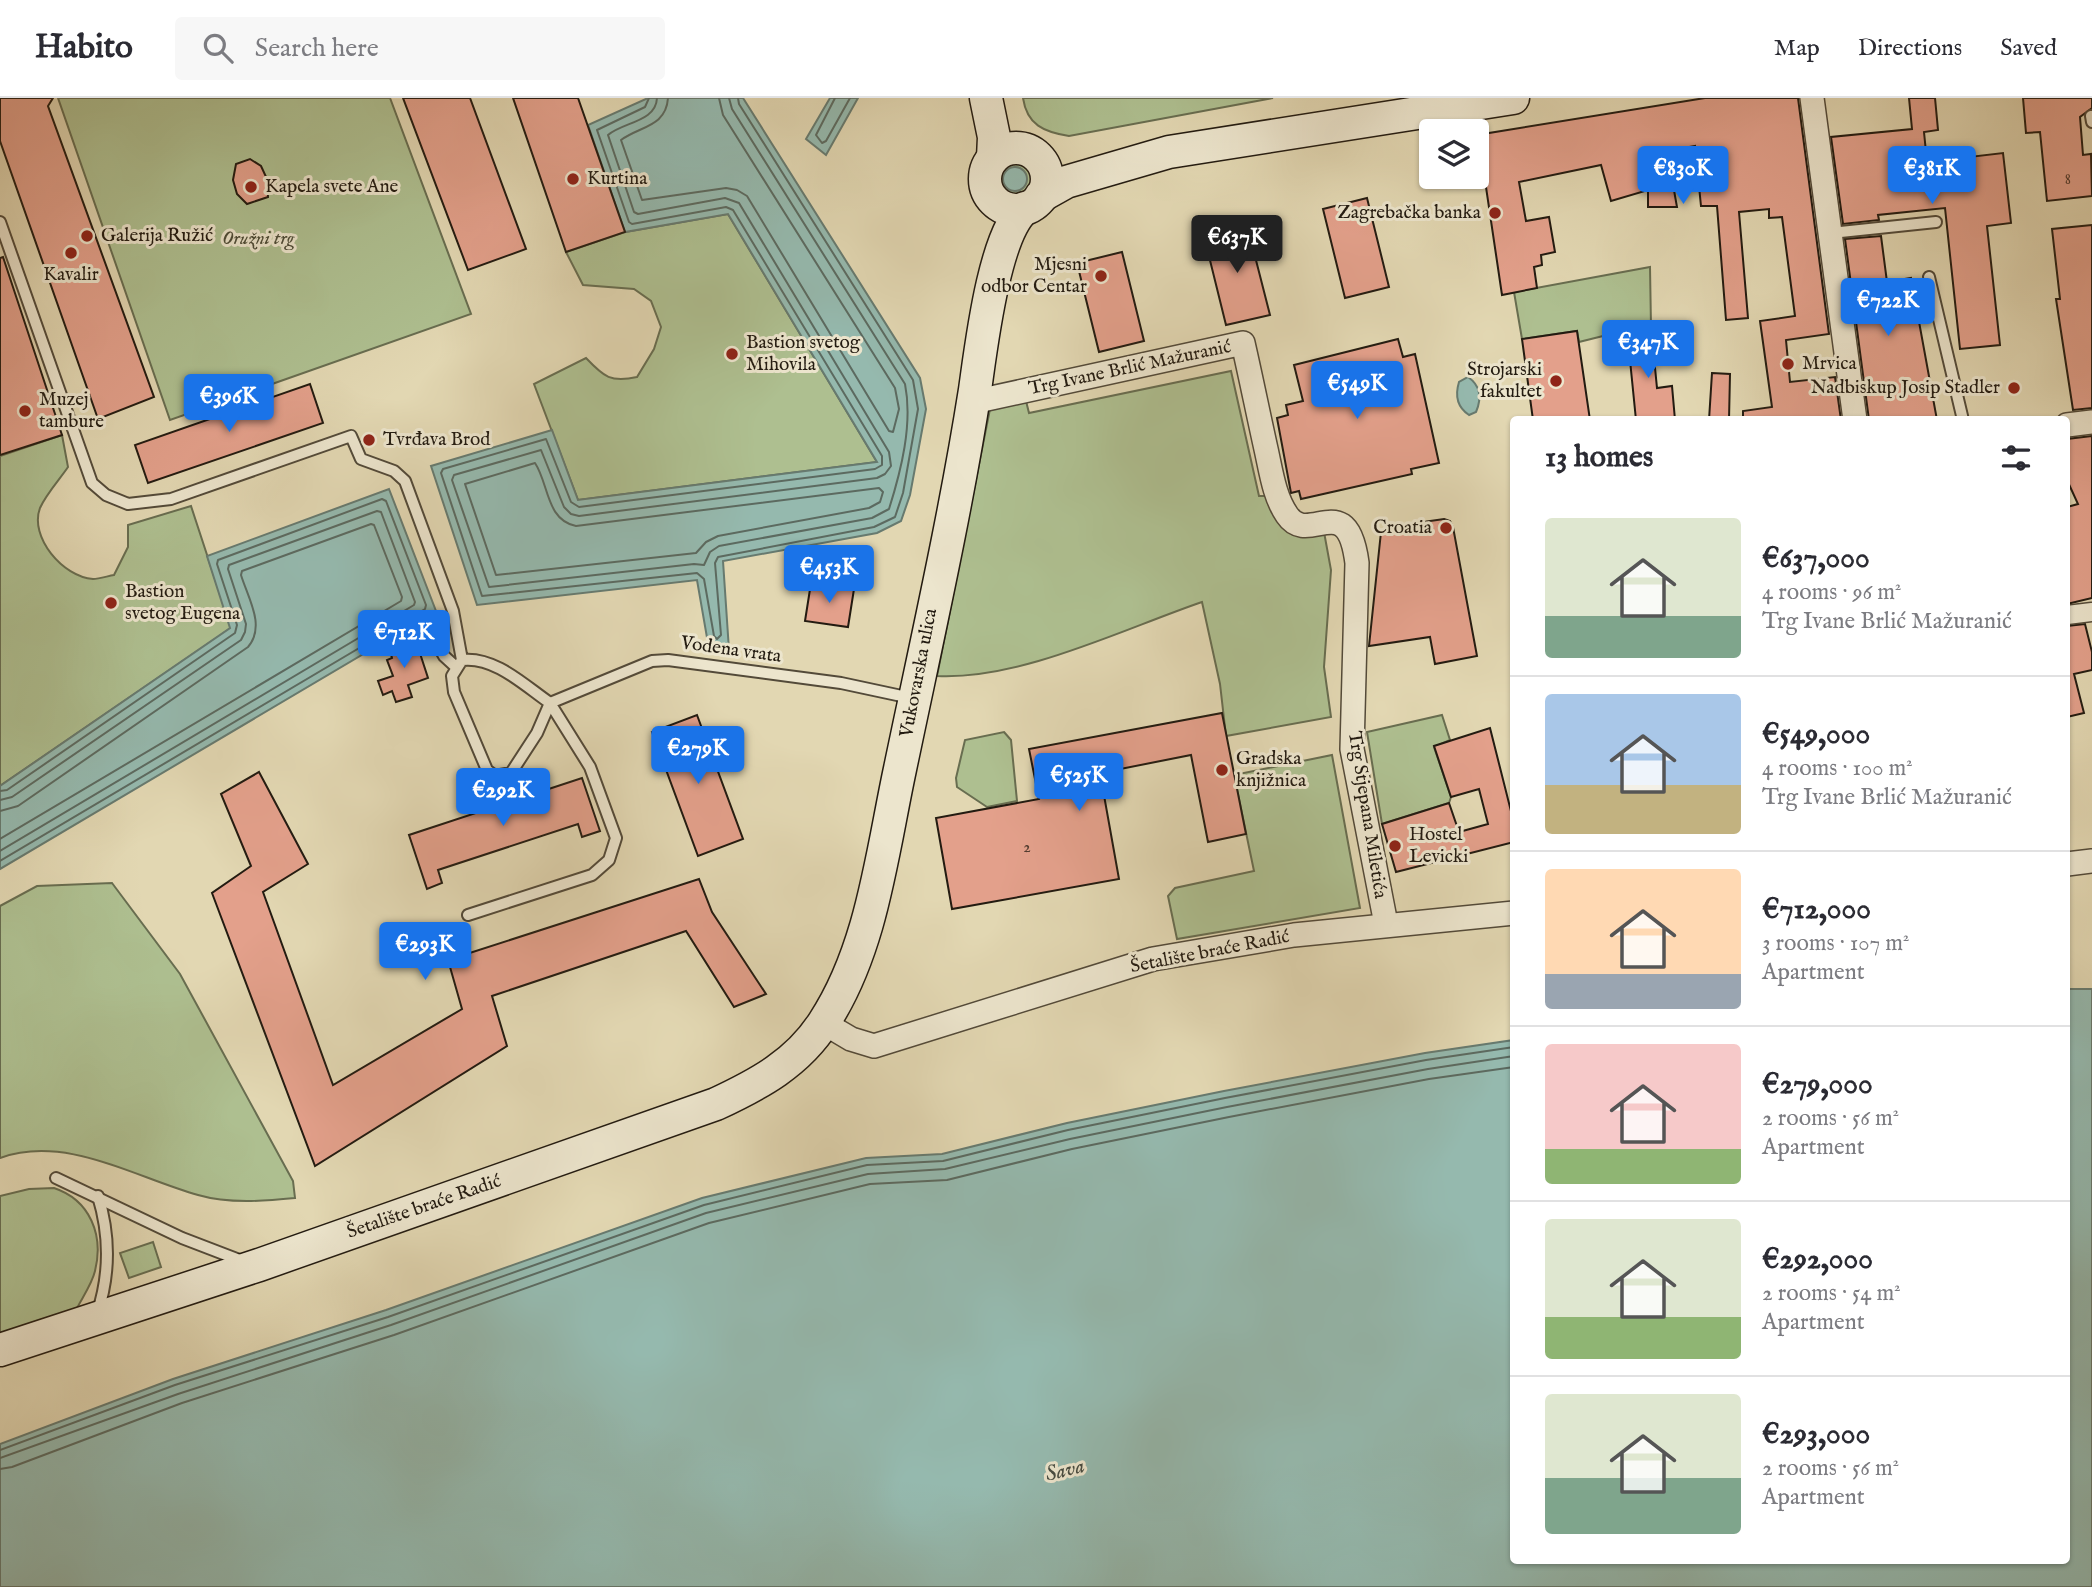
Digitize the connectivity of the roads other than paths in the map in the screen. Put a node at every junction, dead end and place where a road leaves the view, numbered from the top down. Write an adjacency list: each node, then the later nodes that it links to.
1 (986, 98): 10 (main road)
2 (1003, 98): 9 (main road)
3 (1812, 98): 15 (street)
4 (1496, 99): 5 (main road)
5 (1422, 106): 8 (main road)
6 (2091, 116): 7 (lane)
7 (2092, 122)
8 (1168, 152): 9 (main road); 12 (main road)
9 (1033, 154): 10 (main road); 12 (main road)
10 (993, 158): 11 (main road)
11 (989, 194): 12 (main road); 17 (main road, Vukovarska ulica)
12 (1033, 202): 17 (main road, Vukovarska ulica)
13 (0, 222): 26 (lane)
14 (1936, 222): 15 (lane)
15 (1831, 233): 19 (street)
16 (1929, 277): 20 (lane)
17 (987, 315): 18 (main road, Vukovarska ulica)
18 (973, 402): 27 (main road, Vukovarska ulica); 29 (street, Trg Ivane Brlić Mažuranić)
19 (1854, 416)
20 (1962, 416)
21 (2092, 422): 22 (street)
22 (2070, 425)
23 (2092, 612): 24 (street)
24 (2070, 615)
25 (424, 621): 26 (lane)
26 (459, 663): 28 (lane); 28 (lane)
27 (915, 699): 28 (lane, Vodena vrata); 35 (main road, Vukovarska ulica)
28 (550, 704): 33 (lane)
29 (1351, 706): 34 (street, Trg Stjepana Miletića)
30 (2092, 861): 31 (street)
31 (2070, 864)
32 (1510, 912): 34 (street, Šetalište braće Radić)
33 (468, 915)
34 (1386, 924): 35 (street, Šetalište braće Radić)
35 (824, 1023): 38 (main road, Šetalište braće Radić)
36 (56, 1178): 37 (lane)
37 (98, 1196): 38 (lane); 39 (lane)
38 (259, 1265): 39 (main road, Šetalište braće Radić)
39 (95, 1321): 40 (main road, Šetalište braće Radić)
40 (0, 1350)

